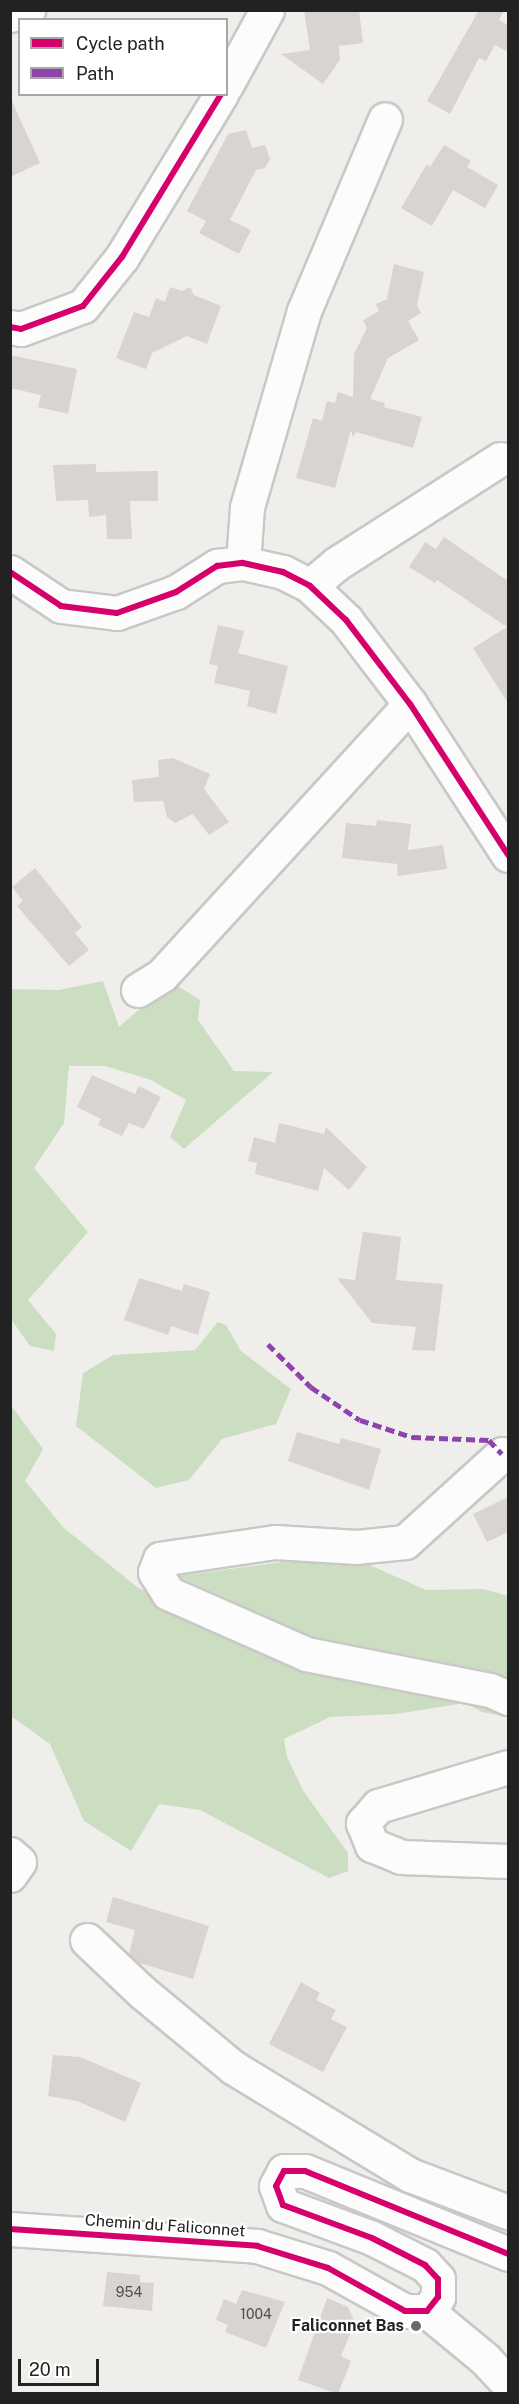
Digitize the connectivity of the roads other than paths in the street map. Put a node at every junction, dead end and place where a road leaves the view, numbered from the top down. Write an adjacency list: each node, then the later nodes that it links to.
1 (28, 10): 3 (street)
2 (267, 10): 4 (street)
3 (10, 15)
4 (228, 81)
5 (220, 96): 7 (street)
6 (385, 119): 9 (street)
7 (10, 327)
8 (500, 459): 11 (street)
9 (243, 563): 10 (street); 11 (street)
10 (10, 572)
11 (310, 586): 12 (street)
12 (410, 704): 13 (street); 14 (street)
13 (508, 855)
14 (138, 990)
15 (502, 1454): 16 (street)
16 (508, 1698)
17 (508, 1767): 19 (street)
18 (10, 1854): 20 (street)
19 (508, 1861)
20 (10, 1875)
21 (87, 1940): 22 (street)
22 (508, 2212)
23 (10, 2229): 25 (street, Chemin du Faliconnet)
24 (508, 2254): 25 (street)
25 (427, 2312): 26 (street)
26 (508, 2384)

